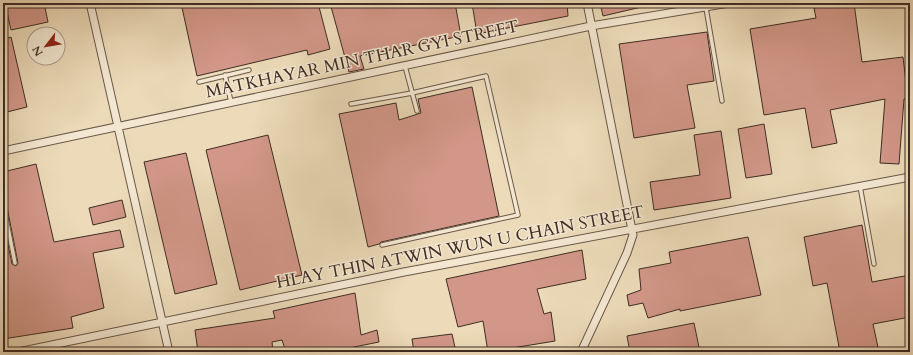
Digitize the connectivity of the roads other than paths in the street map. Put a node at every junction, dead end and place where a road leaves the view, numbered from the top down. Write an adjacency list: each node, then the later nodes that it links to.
1 (90, 3): 15 (street)
2 (586, 3): 5 (street)
3 (729, 3): 4 (street, MATKHAYAR MIN THAR GYI STREET)
4 (706, 8): 5 (street, MATKHAYAR MIN THAR GYI STREET); 11 (lane)
5 (591, 26): 6 (street, MATKHAYAR MIN THAR GYI STREET); 20 (street)
6 (405, 65): 10 (lane); 12 (street, MATKHAYAR MIN THAR GYI STREET)
7 (249, 70): 8 (lane)
8 (225, 75): 9 (lane); 12 (lane)
9 (199, 82)
10 (412, 93): 13 (lane); 14 (lane); 21 (lane)
11 (722, 101)
12 (231, 102): 15 (street, MATKHAYAR MIN THAR GYI STREET)
13 (351, 104)
14 (417, 111)
15 (117, 125): 16 (street, MATKHAYAR MIN THAR GYI STREET); 24 (street)
16 (3, 151)
17 (910, 177): 18 (street, HLAY THIN ATWIN WUN U CHAIN STREET)
18 (860, 186): 20 (street, HLAY THIN ATWIN WUN U CHAIN STREET); 23 (lane)
19 (3, 203): 22 (lane)
20 (632, 229): 24 (street, HLAY THIN ATWIN WUN U CHAIN STREET); 27 (street)
21 (382, 245)
22 (15, 263)
23 (874, 264)
24 (163, 322): 25 (street, HLAY THIN ATWIN WUN U CHAIN STREET); 26 (street)
25 (18, 352)
26 (169, 352)
27 (581, 352)

